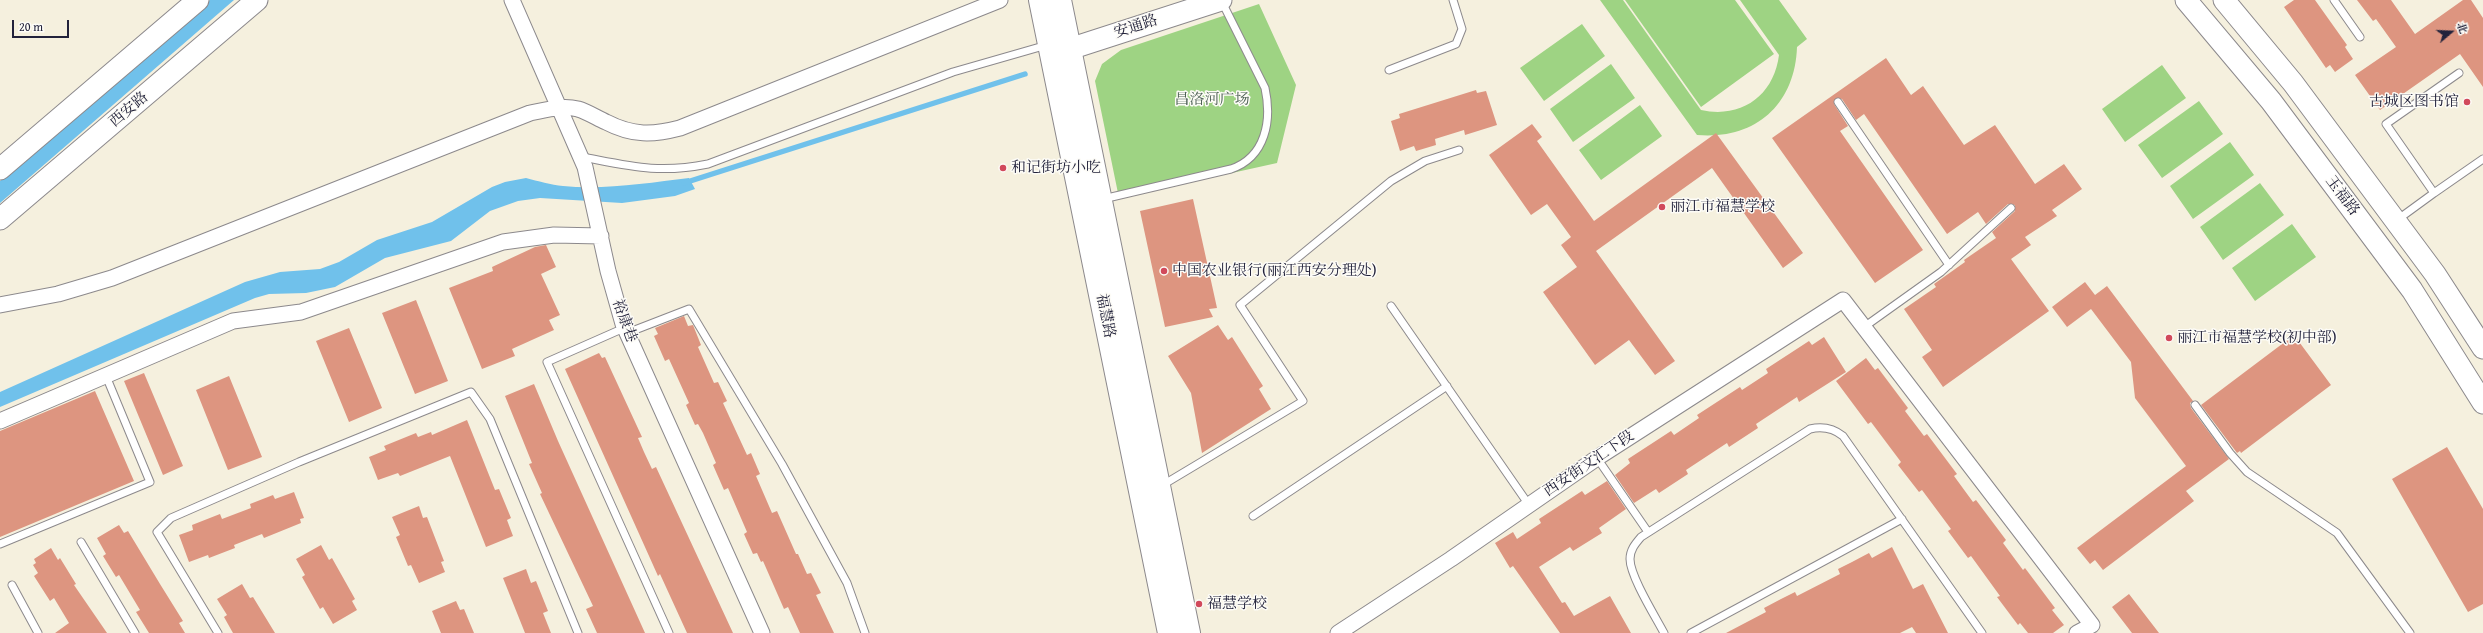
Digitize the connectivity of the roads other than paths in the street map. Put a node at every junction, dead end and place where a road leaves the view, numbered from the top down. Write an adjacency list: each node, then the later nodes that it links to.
1 (198, 0): 22 (street)
2 (257, 0): 26 (street, 西安路)
3 (512, 0): 18 (street, 裕康巷)
4 (1000, 0): 18 (street)
5 (1040, 0): 14 (main road, 福慧路)
6 (1060, 0): 14 (main road, 福慧路)
7 (1221, 0): 12 (street, 安通路); 24 (lane)
8 (1453, 0): 15 (lane)
9 (2186, 0): 37 (street, 玉福路)
10 (2224, 0): 27 (street, 玉福路)
11 (2334, 0): 13 (lane)
12 (1188, 6): 14 (street, 安通路)
13 (2360, 37)
14 (1057, 49): 21 (lane); 24 (main road, 福慧路); 56 (main road, 福慧路)
15 (1389, 70)
16 (2459, 72): 23 (lane)
17 (1838, 102): 29 (lane)
18 (559, 108): 21 (street, 裕康巷); 30 (street)
19 (1459, 150): 41 (lane)
20 (2483, 159): 23 (lane)
21 (583, 162): 28 (street, 裕康巷)
22 (0, 169)
23 (2434, 193): 27 (lane)
24 (1102, 199): 41 (main road, 福慧路)
25 (2011, 208): 29 (lane)
26 (0, 219)
27 (2395, 221): 34 (street, 玉福路)
28 (601, 236): 33 (street, 裕康巷); 35 (street)
29 (1950, 265): 32 (lane)
30 (0, 305)
31 (1391, 306): 36 (lane)
32 (1864, 327): 40 (street, 西安街文汇下段); 62 (street)
33 (626, 330): 53 (lane); 54 (street, 裕康巷); 55 (lane)
34 (2483, 348)
35 (106, 376): 39 (street); 47 (lane)
36 (1447, 386): 42 (lane); 43 (lane)
37 (2483, 403)
38 (2195, 405): 63 (lane)
39 (0, 421)
40 (1597, 458): 42 (street, 西安街文汇下段); 45 (lane)
41 (1159, 487): 57 (main road, 福慧路)
42 (1529, 505): 58 (street, 西安街文汇下段)
43 (1253, 516)
44 (1902, 520): 45 (lane); 60 (lane); 61 (lane)
45 (1648, 532): 59 (lane)
46 (81, 542): 50 (lane)
47 (0, 544)
48 (12, 585): 49 (lane)
49 (38, 633)
50 (135, 633)
51 (218, 633): 52 (lane)
52 (578, 633)
53 (669, 633)
54 (762, 633)
55 (865, 633)
56 (1169, 633)
57 (1189, 633)
58 (1338, 633)
59 (1664, 633)
60 (1691, 633)
61 (1982, 633)
62 (2077, 633)
63 (2410, 633)

